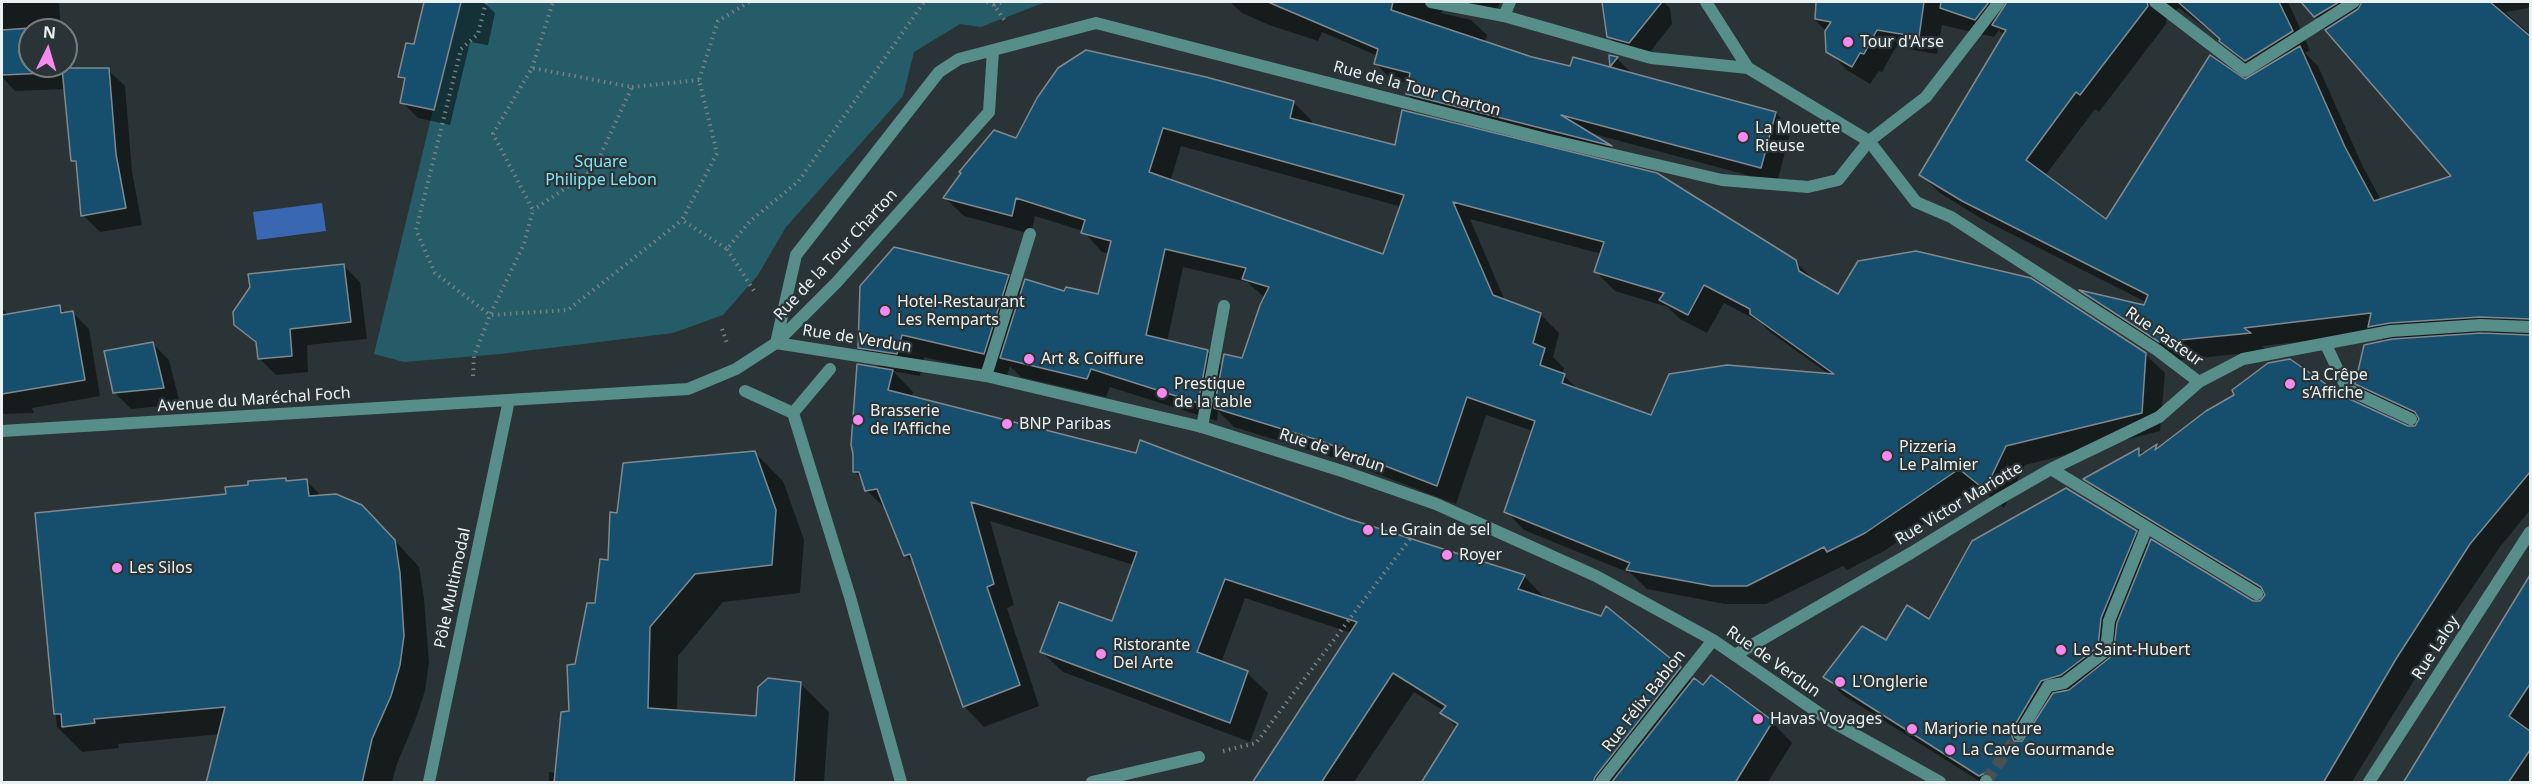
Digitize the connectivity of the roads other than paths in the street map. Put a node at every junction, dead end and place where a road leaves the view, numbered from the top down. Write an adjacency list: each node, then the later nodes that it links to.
1 (1431, 2): 7 (street)
2 (1510, 2): 7 (street)
3 (1706, 2): 9 (street)
4 (1999, 2): 10 (street)
5 (2155, 2): 6 (street)
6 (2354, 2)
7 (1504, 16): 9 (street)
8 (993, 50): 10 (street, Rue de la Tour Charton); 14 (street, Rue de la Tour Charton); 14 (street, Rue de la Tour Charton)
9 (1748, 68): 10 (street)
10 (1869, 141): 18 (street, Rue Pasteur)
11 (1030, 234): 17 (street)
12 (1224, 306): 23 (street)
13 (2530, 327): 15 (street, Rue Pasteur)
14 (776, 343): 17 (street, Rue de Verdun); 20 (street, Avenue du Maréchal Foch)
15 (2326, 345): 18 (street, Rue Pasteur); 22 (street)
16 (830, 369): 21 (street)
17 (986, 376): 23 (street, Rue de Verdun)
18 (2199, 382): 25 (street, Rue Victor Mariotte)
19 (745, 391): 21 (street)
20 (509, 400): 24 (street, Avenue du Maréchal Foch); 33 (street, Pôle Multimodal)
21 (793, 412): 34 (street)
22 (2410, 419)
23 (1202, 427): 29 (street, Rue de Verdun)
24 (2, 431)
25 (2051, 469): 26 (street); 30 (street, Rue Victor Mariotte)
26 (2147, 527): 28 (street); 31 (street)
27 (2530, 532): 38 (street, Rue Laloy)
28 (2257, 594)
29 (1713, 640): 30 (street, Rue de Verdun); 36 (street, Rue Félix Bablon)
30 (1735, 655): 37 (street, Rue de Verdun)
31 (2019, 734)
32 (1199, 757): 35 (street)
33 (429, 783)
34 (901, 783)
35 (1092, 783)
36 (1601, 783)
37 (1940, 783)
38 (2369, 783)

